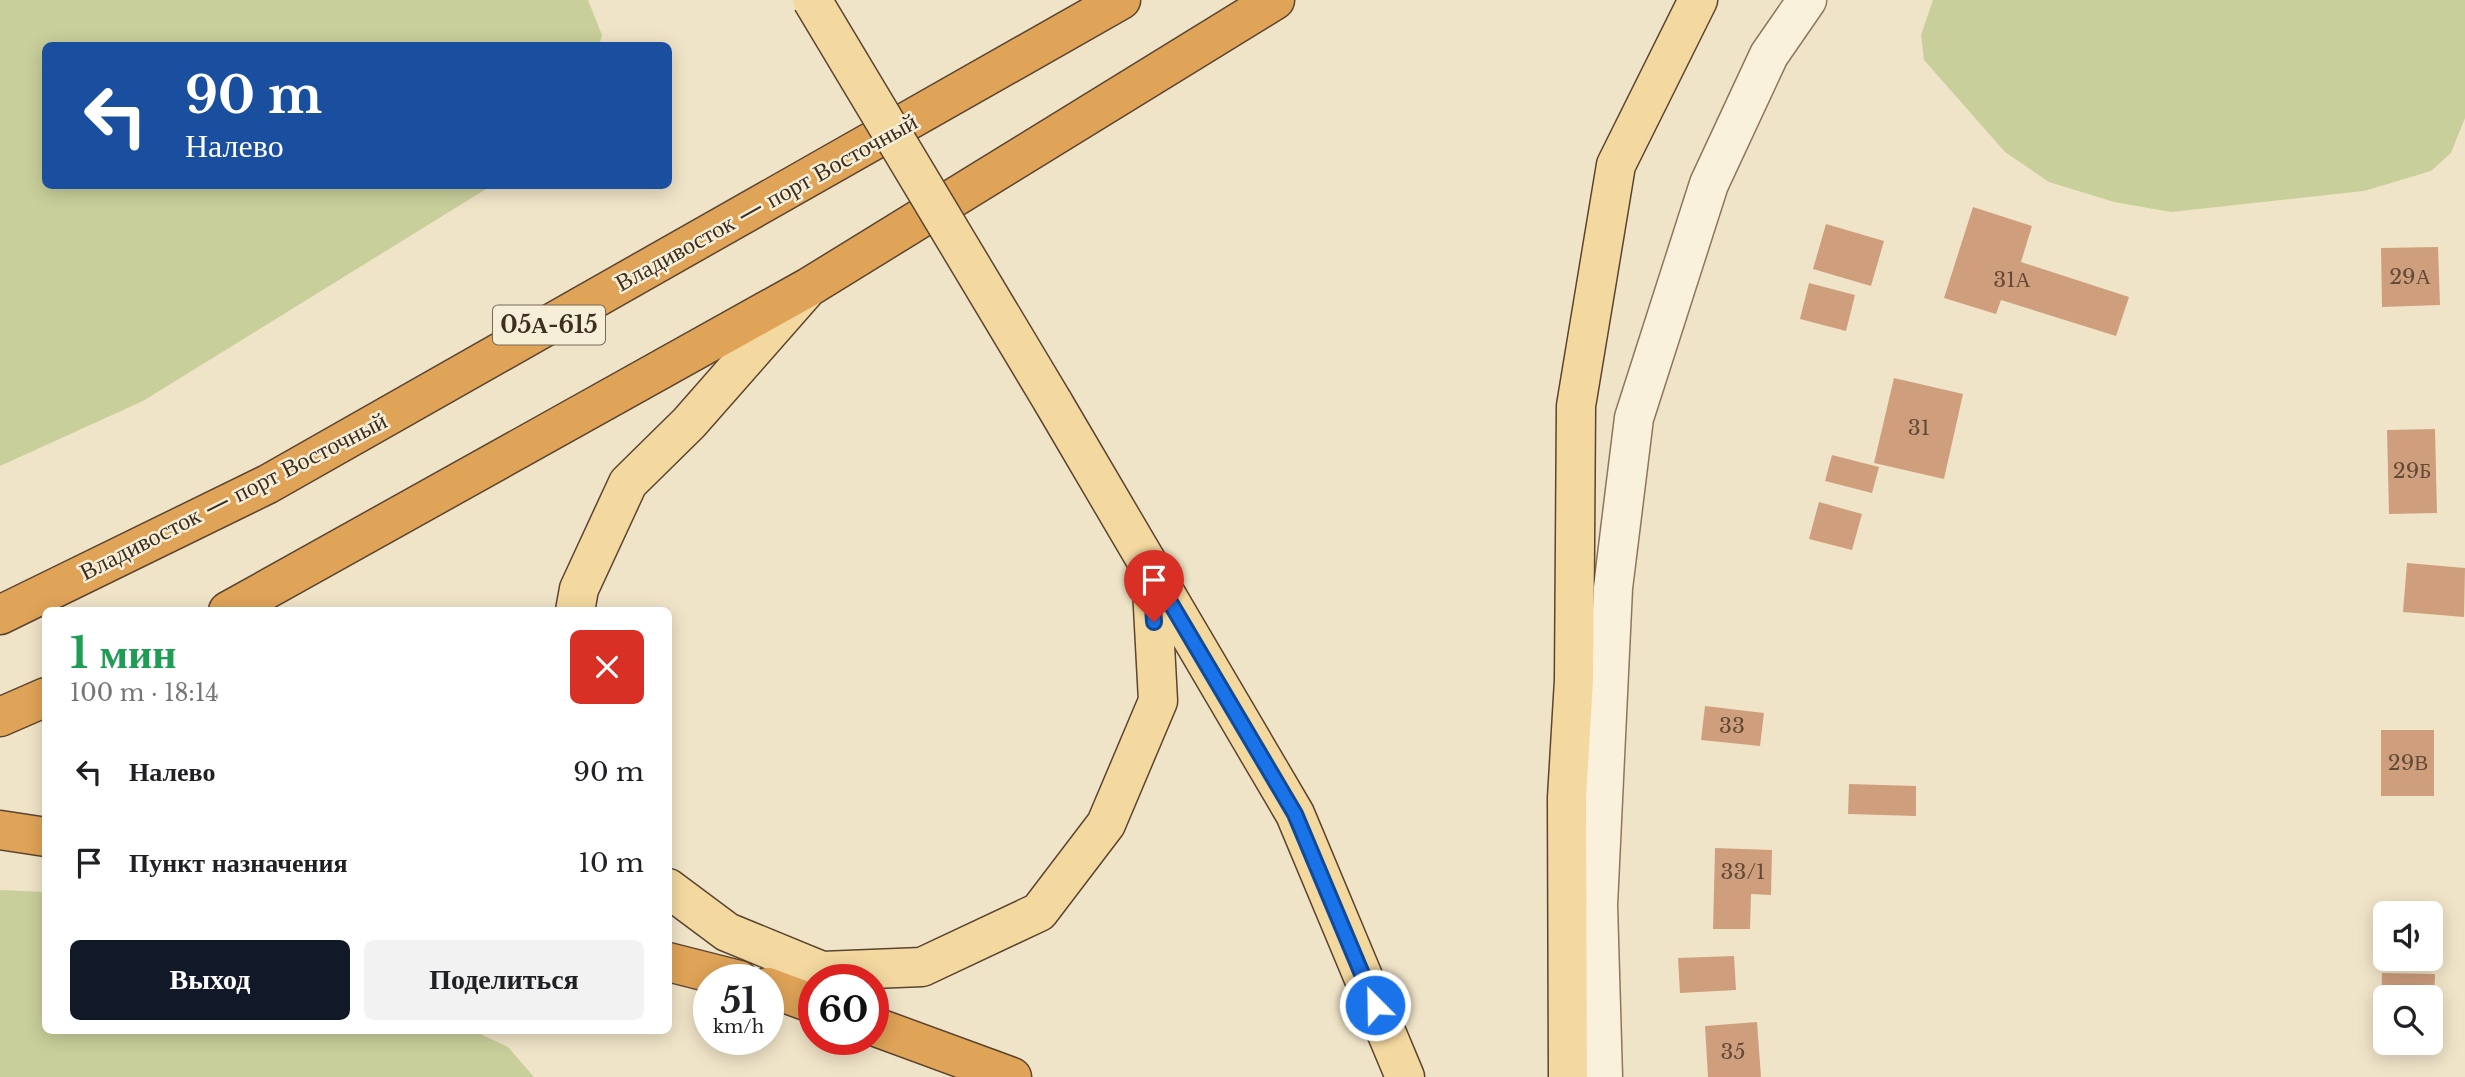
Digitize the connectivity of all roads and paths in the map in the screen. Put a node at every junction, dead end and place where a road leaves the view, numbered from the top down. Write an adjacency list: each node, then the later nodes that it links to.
1 (812, 0): 8 (main road, bridge)
2 (1121, 0): 6 (highway, Владивосток — порт Восточный / 05А-615)
3 (1275, 0): 7 (highway)
4 (1698, 0): 22 (main road)
5 (1807, 0): 23 (street)
6 (1099, 10): 11 (highway, Владивосток — порт Восточный / 05А-615)
7 (809, 287): 9 (highway); 10 (main road)
8 (1151, 570): 16 (main road); 21 (main road)
9 (235, 607)
10 (576, 607)
11 (0, 615)
12 (42, 699): 13 (highway)
13 (0, 717)
14 (0, 830): 15 (highway)
15 (42, 835)
16 (672, 891)
17 (672, 963): 18 (highway)
18 (693, 968)
19 (889, 1032): 20 (highway)
20 (1012, 1077)
21 (1405, 1077)
22 (1568, 1077)
23 (1603, 1077)

